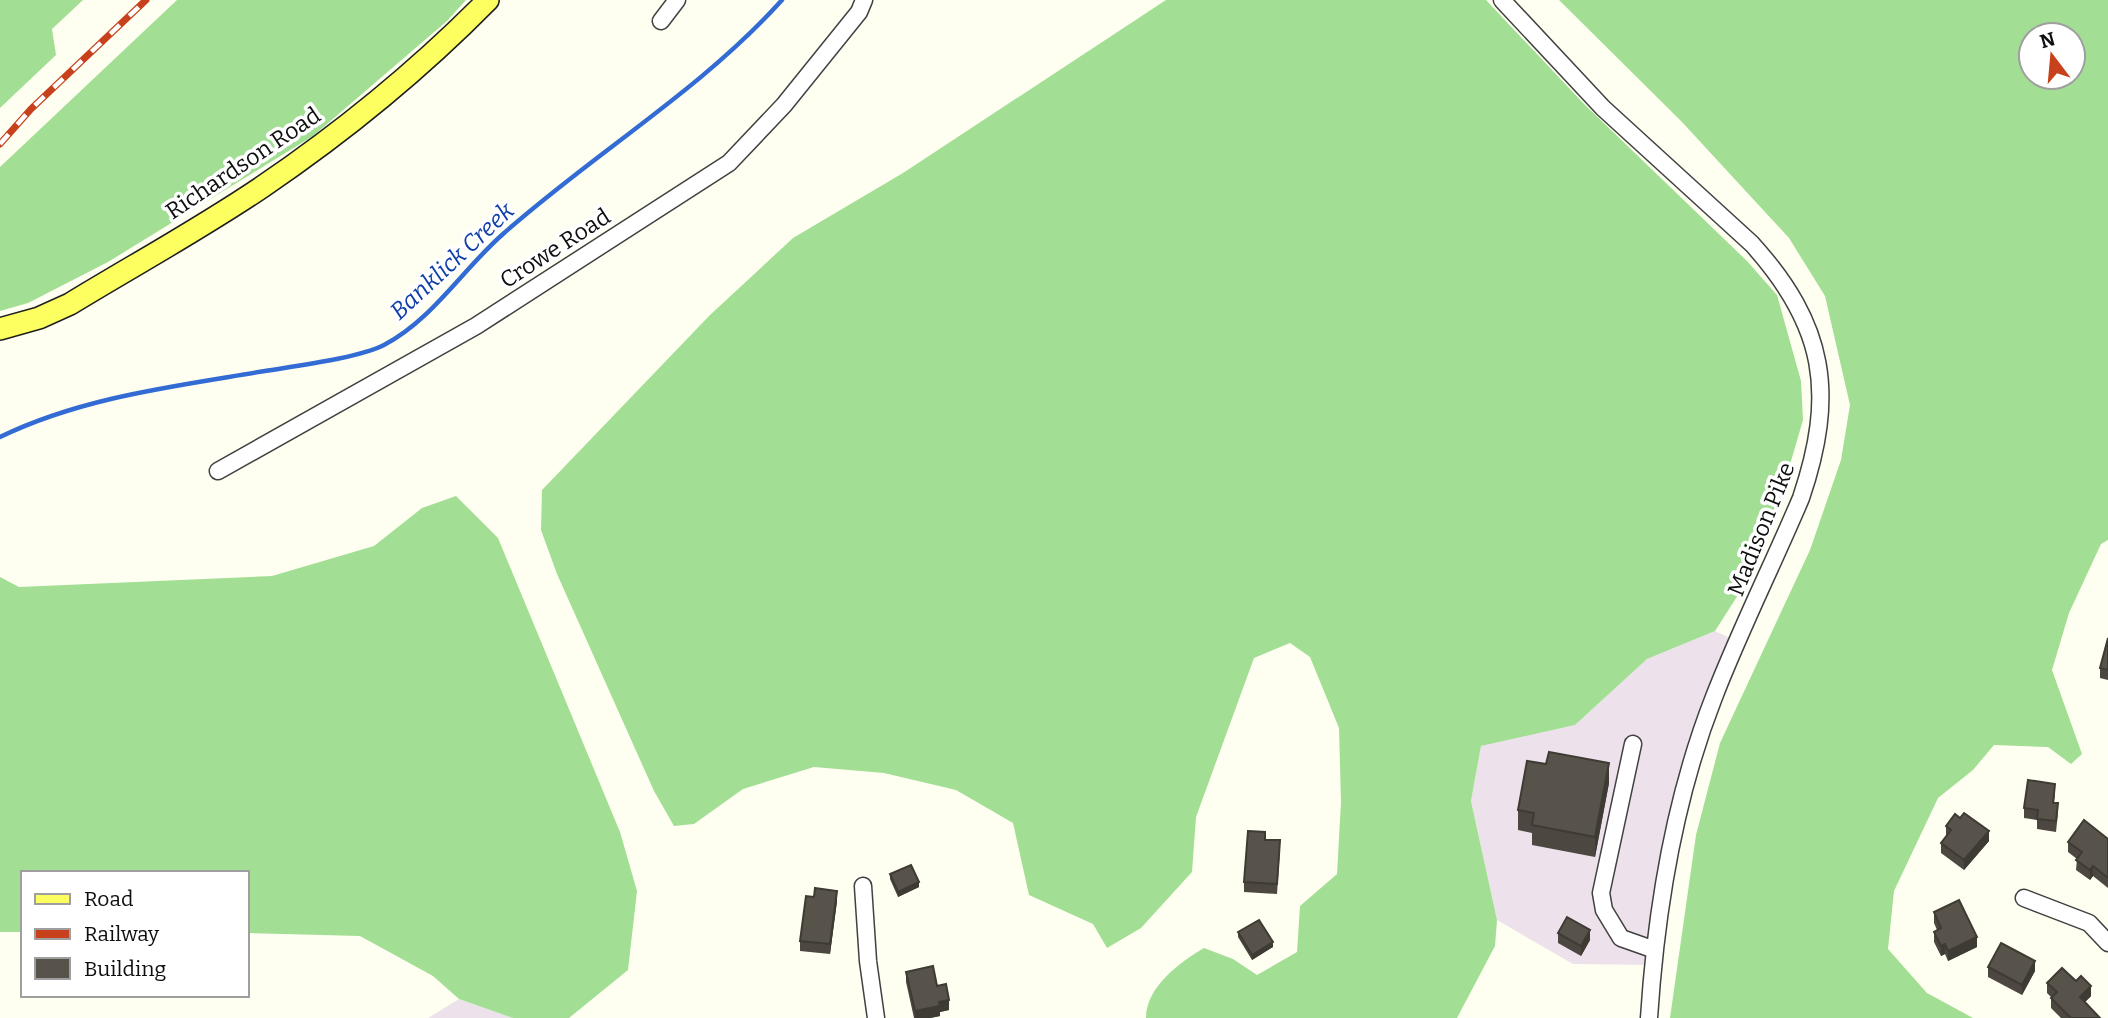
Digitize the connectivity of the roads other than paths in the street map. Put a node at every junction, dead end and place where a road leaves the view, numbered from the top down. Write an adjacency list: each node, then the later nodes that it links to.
1 (488, 0): 6 (main road, Richardson Road)
2 (677, 0): 5 (street)
3 (864, 0): 7 (street, Crowe Road)
4 (1503, 0): 12 (street, Madison Pike)
5 (661, 21)
6 (0, 328)
7 (218, 471)
8 (1633, 744): 12 (street)
9 (863, 886): 13 (street)
10 (2024, 898): 11 (street)
11 (2108, 943)
12 (1655, 950): 14 (street, Madison Pike)
13 (876, 1018)
14 (1649, 1018)

